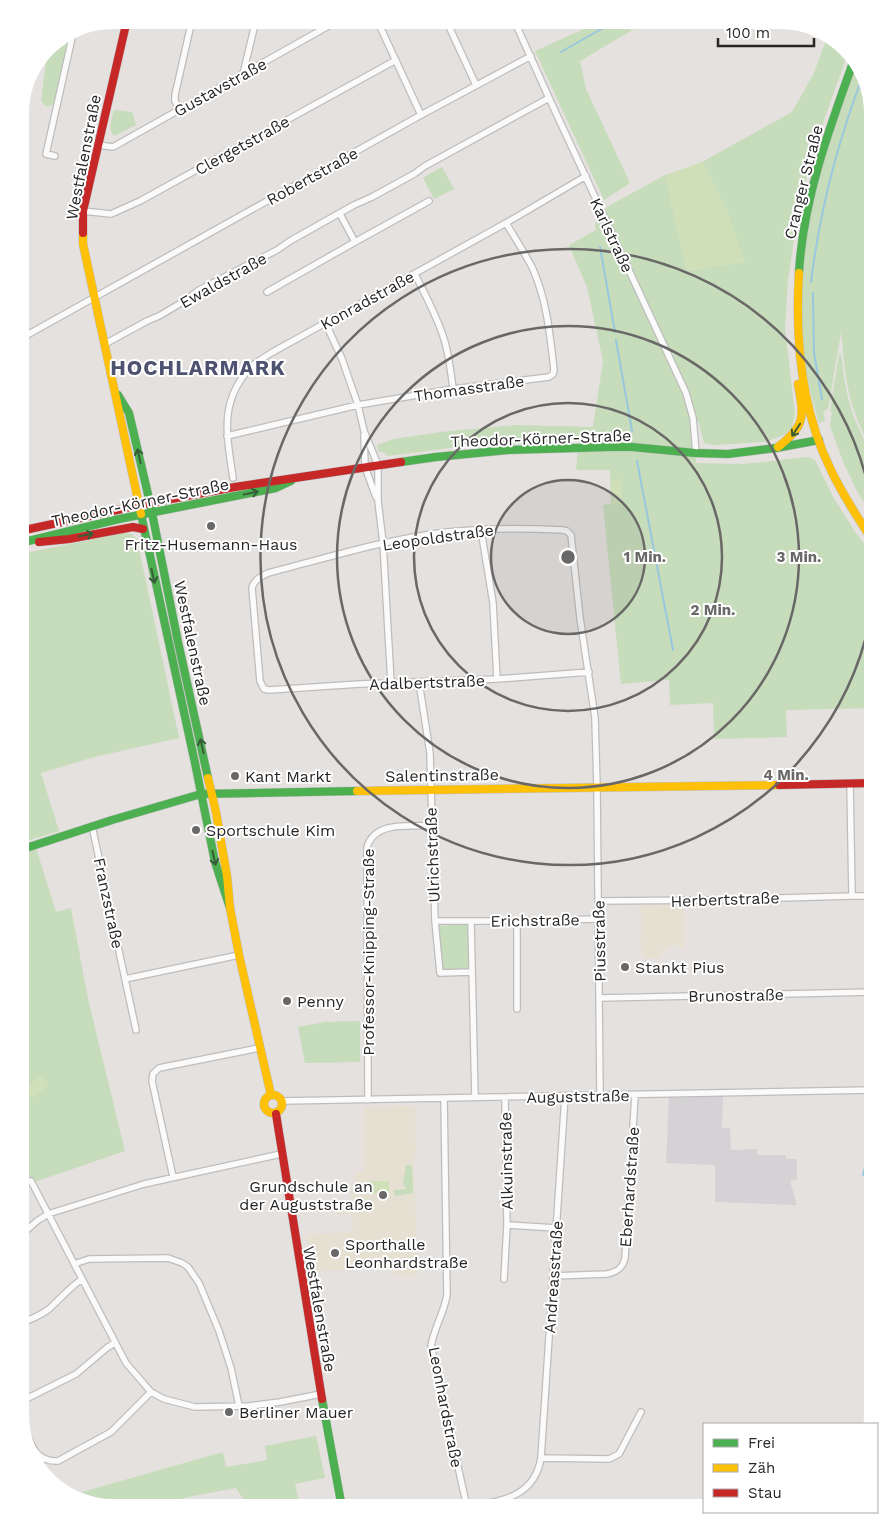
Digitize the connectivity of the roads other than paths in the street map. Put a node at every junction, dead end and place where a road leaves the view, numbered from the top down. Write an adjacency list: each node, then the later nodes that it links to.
1 (125, 29): 17 (main road, Westfalenstraße)
2 (190, 29): 15 (street)
3 (254, 29): 12 (street)
4 (323, 29): 12 (street, Gustavstraße)
5 (381, 29): 10 (street)
6 (450, 29): 13 (street)
7 (518, 29): 9 (street, Karlstraße)
8 (71, 40): 18 (street)
9 (531, 56): 13 (street, Robertstraße); 14 (street, Karlstraße)
10 (396, 60): 16 (street); 21 (street, Clergetstraße)
11 (851, 68): 28 (main road, Cranger Straße)
12 (243, 74): 15 (street, Gustavstraße)
13 (476, 85): 16 (street, Robertstraße)
14 (549, 98): 19 (street, Karlstraße); 22 (street, Ewaldstraße)
15 (180, 110): 17 (street, Gustavstraße)
16 (421, 115): 27 (street, Robertstraße)
17 (98, 145): 21 (main road, Westfalenstraße)
18 (56, 156)
19 (586, 176): 23 (street, Konradstraße); 39 (street, Karlstraße)
20 (429, 201): 24 (street, Ewaldstraße)
21 (83, 211): 27 (main road, Westfalenstraße)
22 (340, 214): 24 (street); 31 (street, Ewaldstraße)
23 (506, 223): 25 (street, Konradstraße); 33 (street, Thomasstraße)
24 (355, 242): 26 (street, Ewaldstraße)
25 (415, 274): 29 (street, Konradstraße); 33 (street)
26 (266, 292)
27 (95, 297): 30 (street, Robertstraße); 31 (main road, Westfalenstraße)
28 (796, 314): 37 (main road, Cranger Straße); 38 (main road, Cranger Straße, one-way to 38)
29 (326, 324): 34 (street); 36 (street, Konradstraße)
30 (29, 334)
31 (105, 344): 32 (main road, Westfalenstraße)
32 (115, 389): 45 (main road, Westfalenstraße, one-way to 32); 46 (main road, Westfalenstraße)
33 (453, 389): 34 (street, Thomasstraße)
34 (358, 405): 35 (street); 36 (street, Thomasstraße)
35 (364, 431): 40 (street); 41 (street)
36 (228, 436): 42 (street, Konradstraße)
37 (818, 440): 38 (main road, Theodor-Körner-Straße); 49 (main road, Cranger Straße)
38 (776, 448): 39 (main road, Theodor-Körner-Straße)
39 (696, 453): 40 (main road, Theodor-Körner-Straße)
40 (378, 465): 41 (main road, Theodor-Körner-Straße); 44 (street)
41 (365, 467): 43 (main road, Theodor-Körner-Straße); 44 (street)
42 (233, 478)
43 (294, 479): 45 (main road, Theodor-Körner-Straße); 47 (main road, Theodor-Körner-Straße, one-way to 43)
44 (378, 501): 55 (street)
45 (150, 503): 46 (main road, Theodor-Körner-Straße); 47 (main road, Westfalenstraße)
46 (138, 506): 48 (main road, Westfalenstraße); 51 (main road, Theodor-Körner-Straße)
47 (152, 512): 48 (main road, Theodor-Körner-Straße); 65 (main road, Westfalenstraße, one-way to 47)
48 (140, 515): 50 (main road, Westfalenstraße); 53 (main road, Theodor-Körner-Straße)
49 (864, 528)
50 (143, 529): 54 (main road, Theodor-Körner-Straße, one-way to 50); 66 (main road, Westfalenstraße, one-way to 66)
51 (29, 530)
52 (481, 530): 55 (street, Leopoldstraße); 56 (street, Leopoldstraße); 57 (street)
53 (29, 541)
54 (29, 542)
55 (383, 543): 59 (street); 60 (street, Leopoldstraße)
56 (589, 672): 57 (street, Adalbertstraße); 63 (street, Leopoldstraße)
57 (497, 679): 58 (street, Adalbertstraße)
58 (420, 682): 59 (street, Adalbertstraße); 64 (street, Ulrichstraße)
59 (391, 683): 60 (street, Adalbertstraße)
60 (264, 689)
61 (850, 783): 62 (main road, Salentinstraße); 63 (main road, Salentinstraße); 70 (street)
62 (864, 783)
63 (597, 787): 64 (main road, Salentinstraße); 72 (street, Piusstraße)
64 (430, 789): 65 (main road, Salentinstraße); 68 (street, Ulrichstraße)
65 (212, 793): 66 (main road, Salentinstraße); 73 (main road, Westfalenstraße)
66 (201, 794): 67 (main road, Salentinstraße); 73 (main road, Westfalenstraße, one-way to 73)
67 (92, 826): 69 (main road, Salentinstraße); 80 (street, Franzstraße)
68 (431, 826): 75 (street, Ulrichstraße); 94 (street, Professor-Knipping-Straße)
69 (29, 847)
70 (852, 896): 71 (street, Herbertstraße); 72 (street, Herbertstraße)
71 (864, 896)
72 (598, 901): 74 (street, Piusstraße)
73 (230, 908): 78 (main road, Westfalenstraße)
74 (598, 919): 77 (street, Erichstraße); 82 (street, Piusstraße)
75 (435, 921): 76 (street, Ulrichstraße); 79 (street, Ulrichstraße)
76 (471, 921): 77 (street, Erichstraße); 79 (street)
77 (517, 922): 83 (street)
78 (239, 955): 80 (street); 85 (main road, Westfalenstraße)
79 (472, 972): 93 (street)
80 (125, 979): 84 (street, Franzstraße)
81 (864, 992): 82 (street, Brunostraße)
82 (599, 998): 90 (street, Piusstraße)
83 (517, 1009)
84 (136, 1030)
85 (259, 1048): 87 (main road, Westfalenstraße); 98 (street)
86 (864, 1090): 88 (street, Auguststraße)
87 (271, 1095): 95 (main road); 96 (main road, Westfalenstraße)
88 (635, 1095): 90 (street, Auguststraße); 105 (street, Eberhardstraße)
89 (565, 1096): 90 (street, Auguststraße); 91 (street, Auguststraße); 103 (street, Andreasstraße)
90 (600, 1096)
91 (505, 1097): 93 (street, Auguststraße); 101 (street, Alkuinstraße)
92 (444, 1098): 93 (street, Auguststraße); 94 (street, Auguststraße); 118 (street, Leonhardstraße)
93 (475, 1098)
94 (368, 1100): 95 (street, Auguststraße)
95 (282, 1101): 96 (main road)
96 (276, 1114): 97 (main road, Westfalenstraße)
97 (280, 1154): 98 (street); 111 (main road, Westfalenstraße)
98 (173, 1177): 100 (street)
99 (31, 1181): 100 (street)
100 (48, 1214): 102 (street); 104 (street)
101 (506, 1225): 103 (street, Alkuinstraße); 107 (street, Alkuinstraße)
102 (29, 1228)
103 (556, 1228): 105 (street, Andreasstraße)
104 (74, 1264): 106 (street); 113 (street)
105 (553, 1276): 115 (street, Andreasstraße)
106 (82, 1279): 108 (street); 109 (street)
107 (504, 1279)
108 (29, 1320)
109 (115, 1343): 110 (street); 112 (street)
110 (151, 1392): 113 (street); 116 (street)
111 (321, 1394): 113 (street); 117 (main road, Westfalenstraße)
112 (29, 1398)
113 (239, 1406)
114 (641, 1412): 115 (street)
115 (541, 1458): 119 (street, Andreasstraße)
116 (41, 1459)
117 (340, 1499)
118 (463, 1499)
119 (504, 1499)

